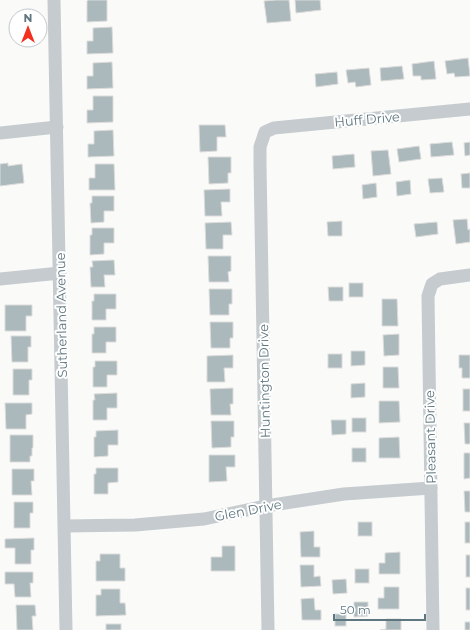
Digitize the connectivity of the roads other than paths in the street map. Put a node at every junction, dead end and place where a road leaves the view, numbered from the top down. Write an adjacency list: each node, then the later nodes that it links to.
1 (54, 0): 3 (street, Sutherland Avenue)
2 (470, 109): 5 (street, Huff Drive)
3 (57, 127): 4 (street); 6 (street, Sutherland Avenue)
4 (0, 132)
5 (265, 132): 10 (street, Huntington Drive)
6 (60, 273): 8 (street); 11 (street, Sutherland Avenue)
7 (470, 275): 9 (street, Pleasant Drive)
8 (0, 279)
9 (431, 488): 10 (street, Glen Drive); 14 (street, Pleasant Drive)
10 (266, 506): 11 (street, Glen Drive); 13 (street, Huntington Drive)
11 (65, 526): 12 (street, Sutherland Avenue)
12 (66, 630)
13 (268, 630)
14 (433, 630)

